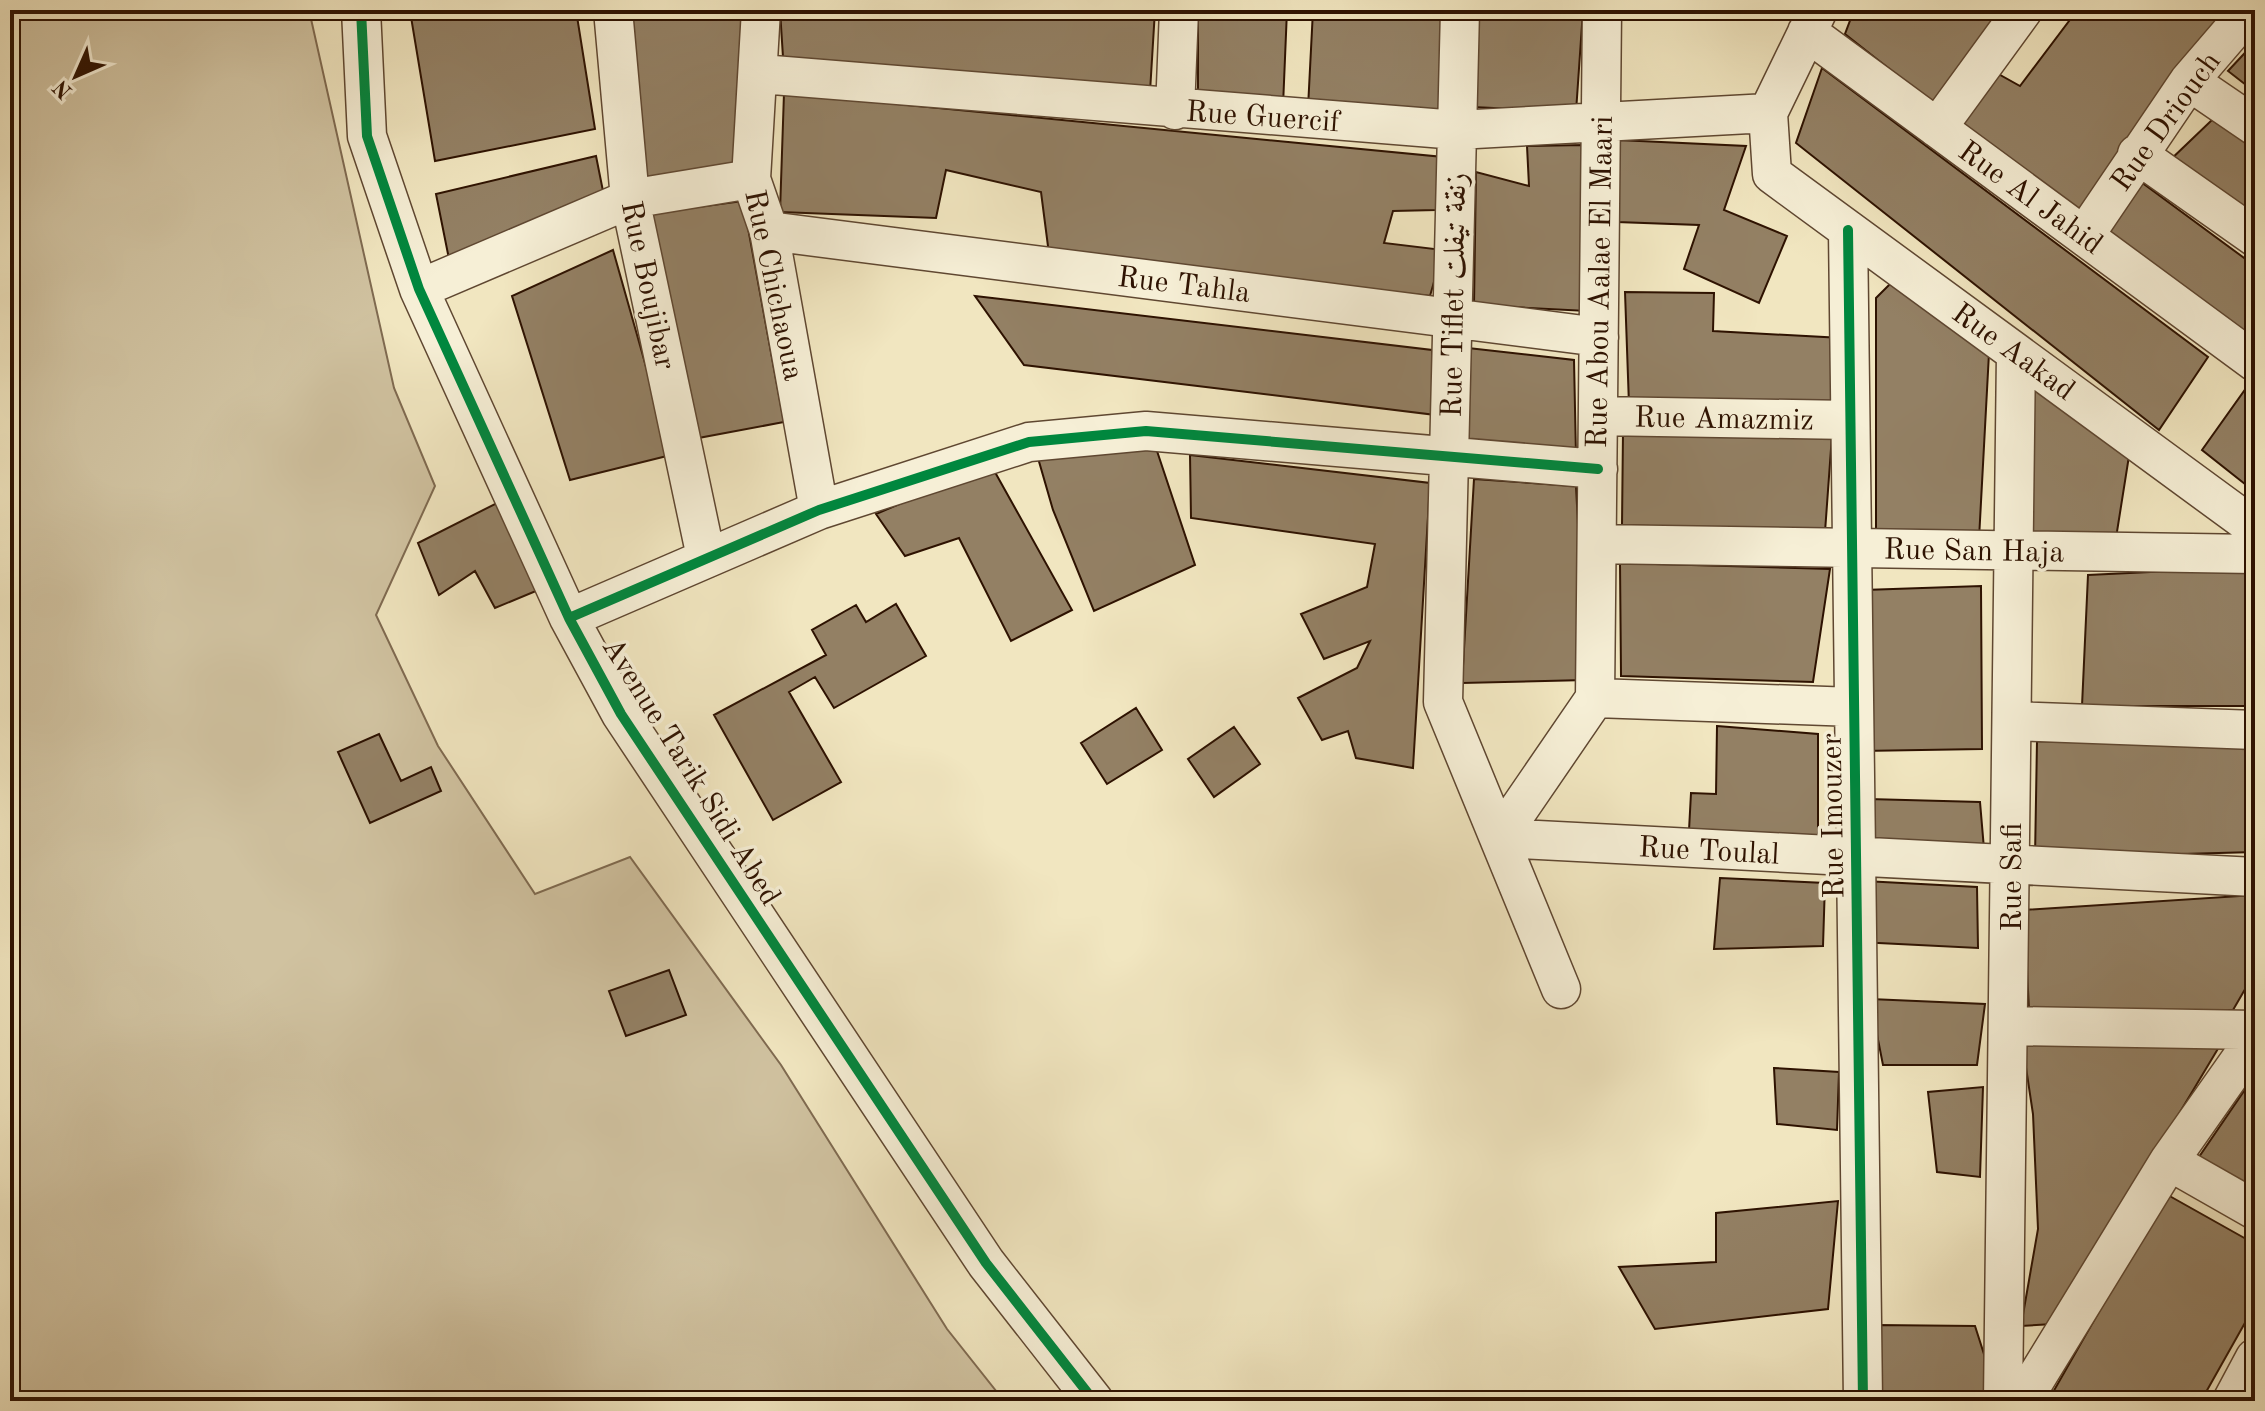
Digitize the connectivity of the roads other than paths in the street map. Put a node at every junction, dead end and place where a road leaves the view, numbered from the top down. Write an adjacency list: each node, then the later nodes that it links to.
1 (361, 10): 25 (street, Avenue Tarik Sidi Abed)
2 (613, 10): 20 (street, Rue Boujibar)
3 (761, 10): 10 (street, Rue Chichaoua)
4 (1179, 10): 12 (street)
5 (1460, 10): 17 (street, Rue Tiflet زنقة تيفلت)
6 (1602, 10): 14 (street, Rue Abou Aalae El Maari)
7 (2023, 10): 16 (street)
8 (2250, 10): 11 (street, Rue Driouch)
9 (1813, 21): 13 (street); 16 (street, Rue Al Jahid)
10 (760, 74): 12 (street, Rue Guercif); 19 (street, Rue Chichaoua)
11 (2189, 81): 15 (street); 18 (street, Rue Driouch)
12 (1175, 110): 17 (street, Rue Guercif)
13 (1768, 113): 14 (street, Rue Guercif); 21 (street, Rue Aakad)
14 (1601, 122): 17 (street, Rue Guercif); 27 (street, Rue Abou Aalae El Maari)
15 (2255, 126)
16 (1937, 128): 23 (street, Rue Al Jahid)
17 (1457, 130): 26 (street, Rue Tiflet زنقة تيفلت)
18 (2137, 154): 23 (street, Rue Driouch); 24 (street)
19 (751, 179): 20 (street); 22 (street, Rue Chichaoua)
20 (630, 199): 25 (street); 40 (street, Rue Boujibar)
21 (1848, 230): 28 (street, Rue Aakad); 31 (street, Rue Imouzer)
22 (769, 231): 26 (street, Rue Tahla); 34 (street, Rue Chichaoua)
23 (2084, 236): 29 (street, Rue Al Jahid)
24 (2255, 237)
25 (419, 289): 41 (street, Avenue Tarik Sidi Abed)
26 (1453, 318): 27 (street, Rue Tahla); 32 (street, Rue Tiflet زنقة تيفلت)
27 (1599, 337): 30 (street, Rue Abou Aalae El Maari)
28 (2016, 353): 35 (street, Rue Aakad); 38 (street, Rue Safi)
29 (2255, 362)
30 (1598, 416): 31 (street, Rue Amazmiz); 33 (street, Rue Abou Aalae El Maari)
31 (1850, 420): 37 (street, Rue Imouzer)
32 (1448, 455): 33 (street); 34 (street); 46 (street, Rue Tiflet زنقة تيفلت)
33 (1598, 469): 36 (street, Rue Abou Aalae El Maari)
34 (819, 510): 40 (street)
35 (2255, 528)
36 (1597, 544): 37 (street, Rue San Haja); 42 (street, Rue Abou Aalae El Maari)
37 (1852, 548): 38 (street, Rue San Haja); 43 (street, Rue Imouzer)
38 (2014, 551): 39 (street, Rue San Haja); 44 (street, Rue Safi)
39 (2255, 554)
40 (706, 557): 41 (street)
41 (569, 618): 57 (street, Avenue Tarik Sidi Abed)
42 (1595, 698): 43 (street); 46 (street)
43 (1854, 707): 47 (street, Rue Imouzer)
44 (2012, 721): 45 (street); 48 (street, Rue Safi)
45 (2255, 730)
46 (1499, 838): 47 (street, Rue Toulal); 50 (street, Rue Tiflet زنقة تيفلت)
47 (1856, 858): 48 (street, Rue Toulal); 58 (street, Rue Imouzer)
48 (2011, 867): 49 (street, Rue Toulal); 51 (street, Rue Safi)
49 (2255, 877)
50 (1561, 989)
51 (2010, 1026): 52 (street); 59 (street, Rue Safi)
52 (2255, 1030)
53 (2255, 1039): 54 (street)
54 (2169, 1161): 55 (street); 60 (street)
55 (2255, 1210)
56 (2255, 1358): 61 (street)
57 (1094, 1401)
58 (1863, 1401)
59 (2003, 1401)
60 (2022, 1401)
61 (2232, 1401)

